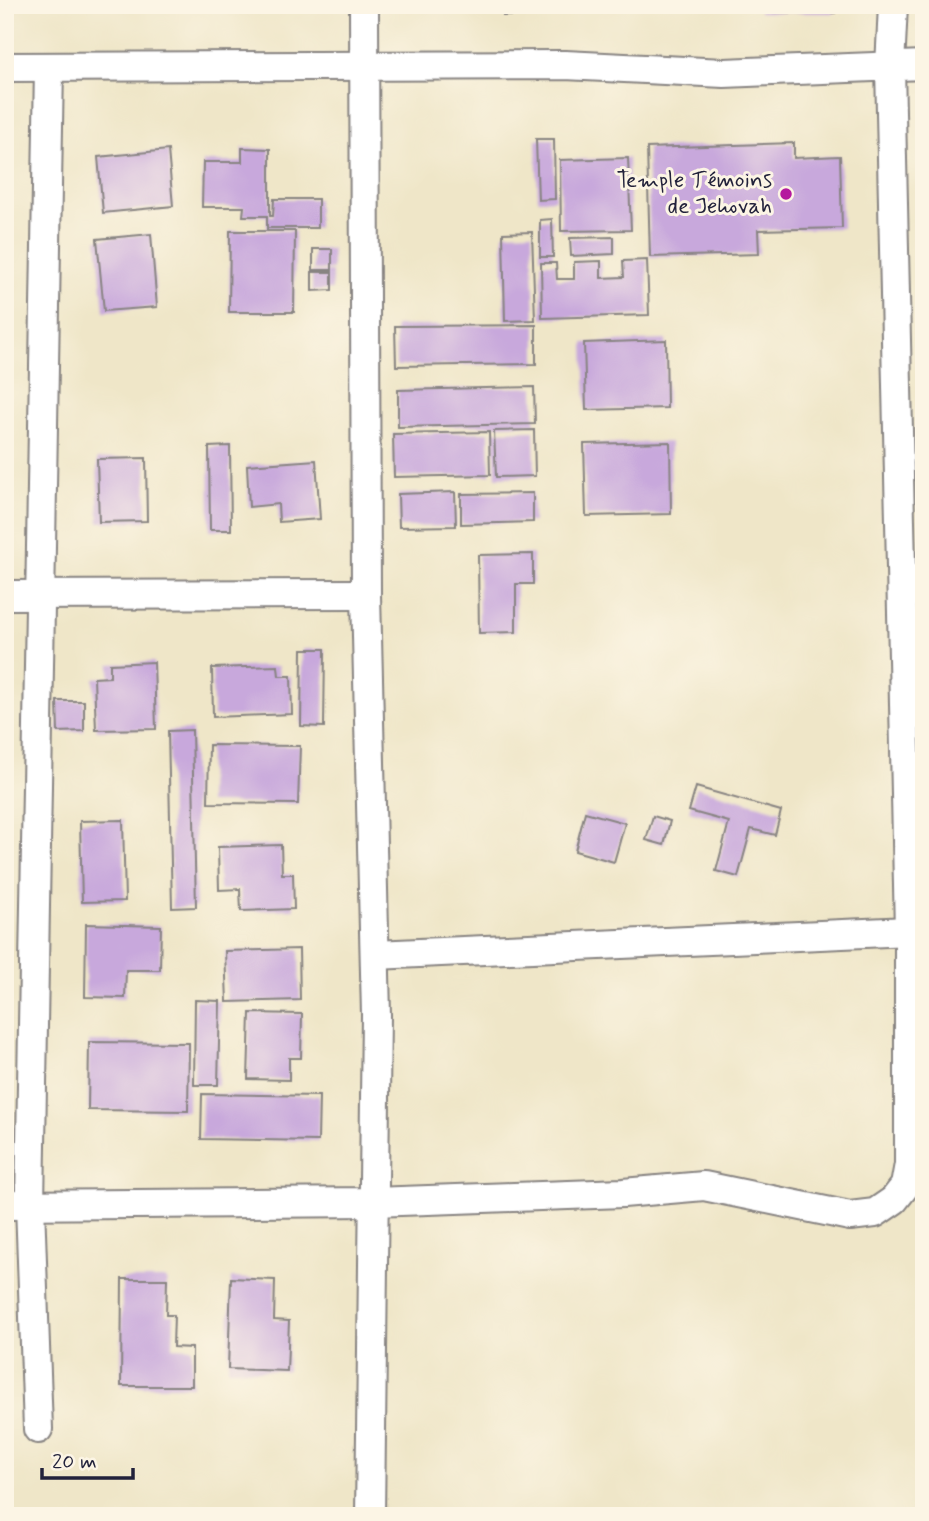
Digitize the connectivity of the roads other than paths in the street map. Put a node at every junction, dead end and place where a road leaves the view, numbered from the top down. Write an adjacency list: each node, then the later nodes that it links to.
1 (364, 5): 3 (street)
2 (893, 5): 7 (street)
3 (365, 64): 6 (street); 7 (street); 8 (street)
4 (924, 65): 7 (street)
5 (5, 67): 6 (street)
6 (49, 67): 10 (street)
7 (890, 67): 11 (street)
8 (366, 594): 10 (street); 12 (street)
9 (5, 595): 10 (street)
10 (42, 595): 14 (street)
11 (909, 931): 12 (street); 13 (street)
12 (375, 955): 13 (street)
13 (373, 1202): 14 (street); 16 (street)
14 (18, 1205): 15 (street)
15 (38, 1429)
16 (370, 1516)

